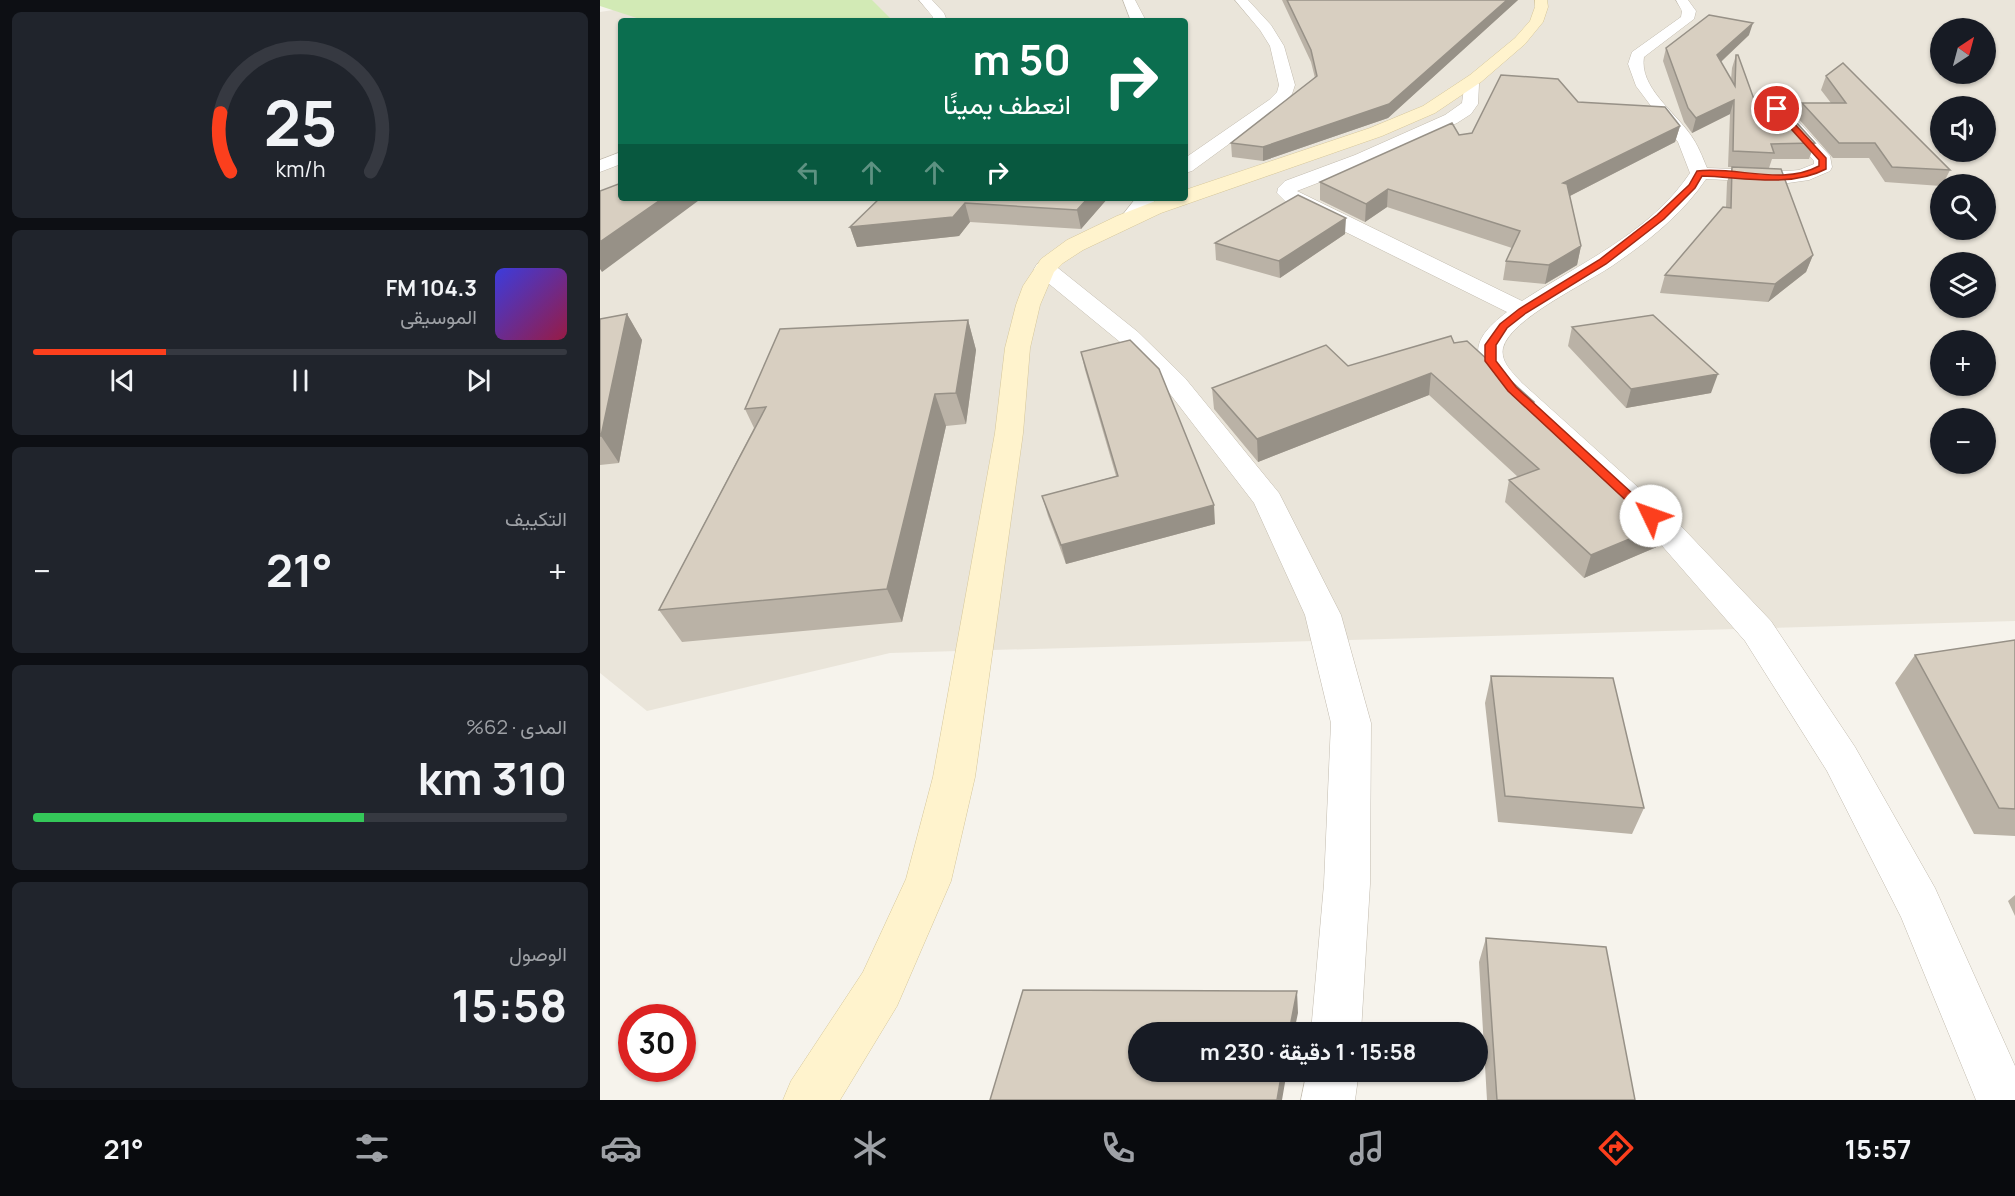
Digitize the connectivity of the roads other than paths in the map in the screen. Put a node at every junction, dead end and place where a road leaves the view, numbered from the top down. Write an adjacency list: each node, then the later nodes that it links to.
1 (926, 0): 6 (street)
2 (1129, 0): 7 (street)
3 (1241, 0): 11 (street)
4 (1541, 0): 8 (street)
5 (1682, 0): 13 (street)
6 (939, 18)
7 (1136, 18)
8 (1470, 84): 16 (street); 20 (street)
9 (1777, 109): 13 (street)
10 (618, 160): 12 (street)
11 (1188, 164)
12 (600, 166)
13 (1700, 173): 20 (street)
14 (618, 176): 15 (street)
15 (600, 183)
16 (1188, 192)
17 (1160, 201): 18 (street)
18 (1139, 208): 19 (street)
19 (1045, 269): 21 (street); 23 (street)
20 (1523, 311): 25 (street)
21 (1337, 1022)
22 (1331, 1082): 24 (street)
23 (810, 1100)
24 (1328, 1100)
25 (2003, 1100)

